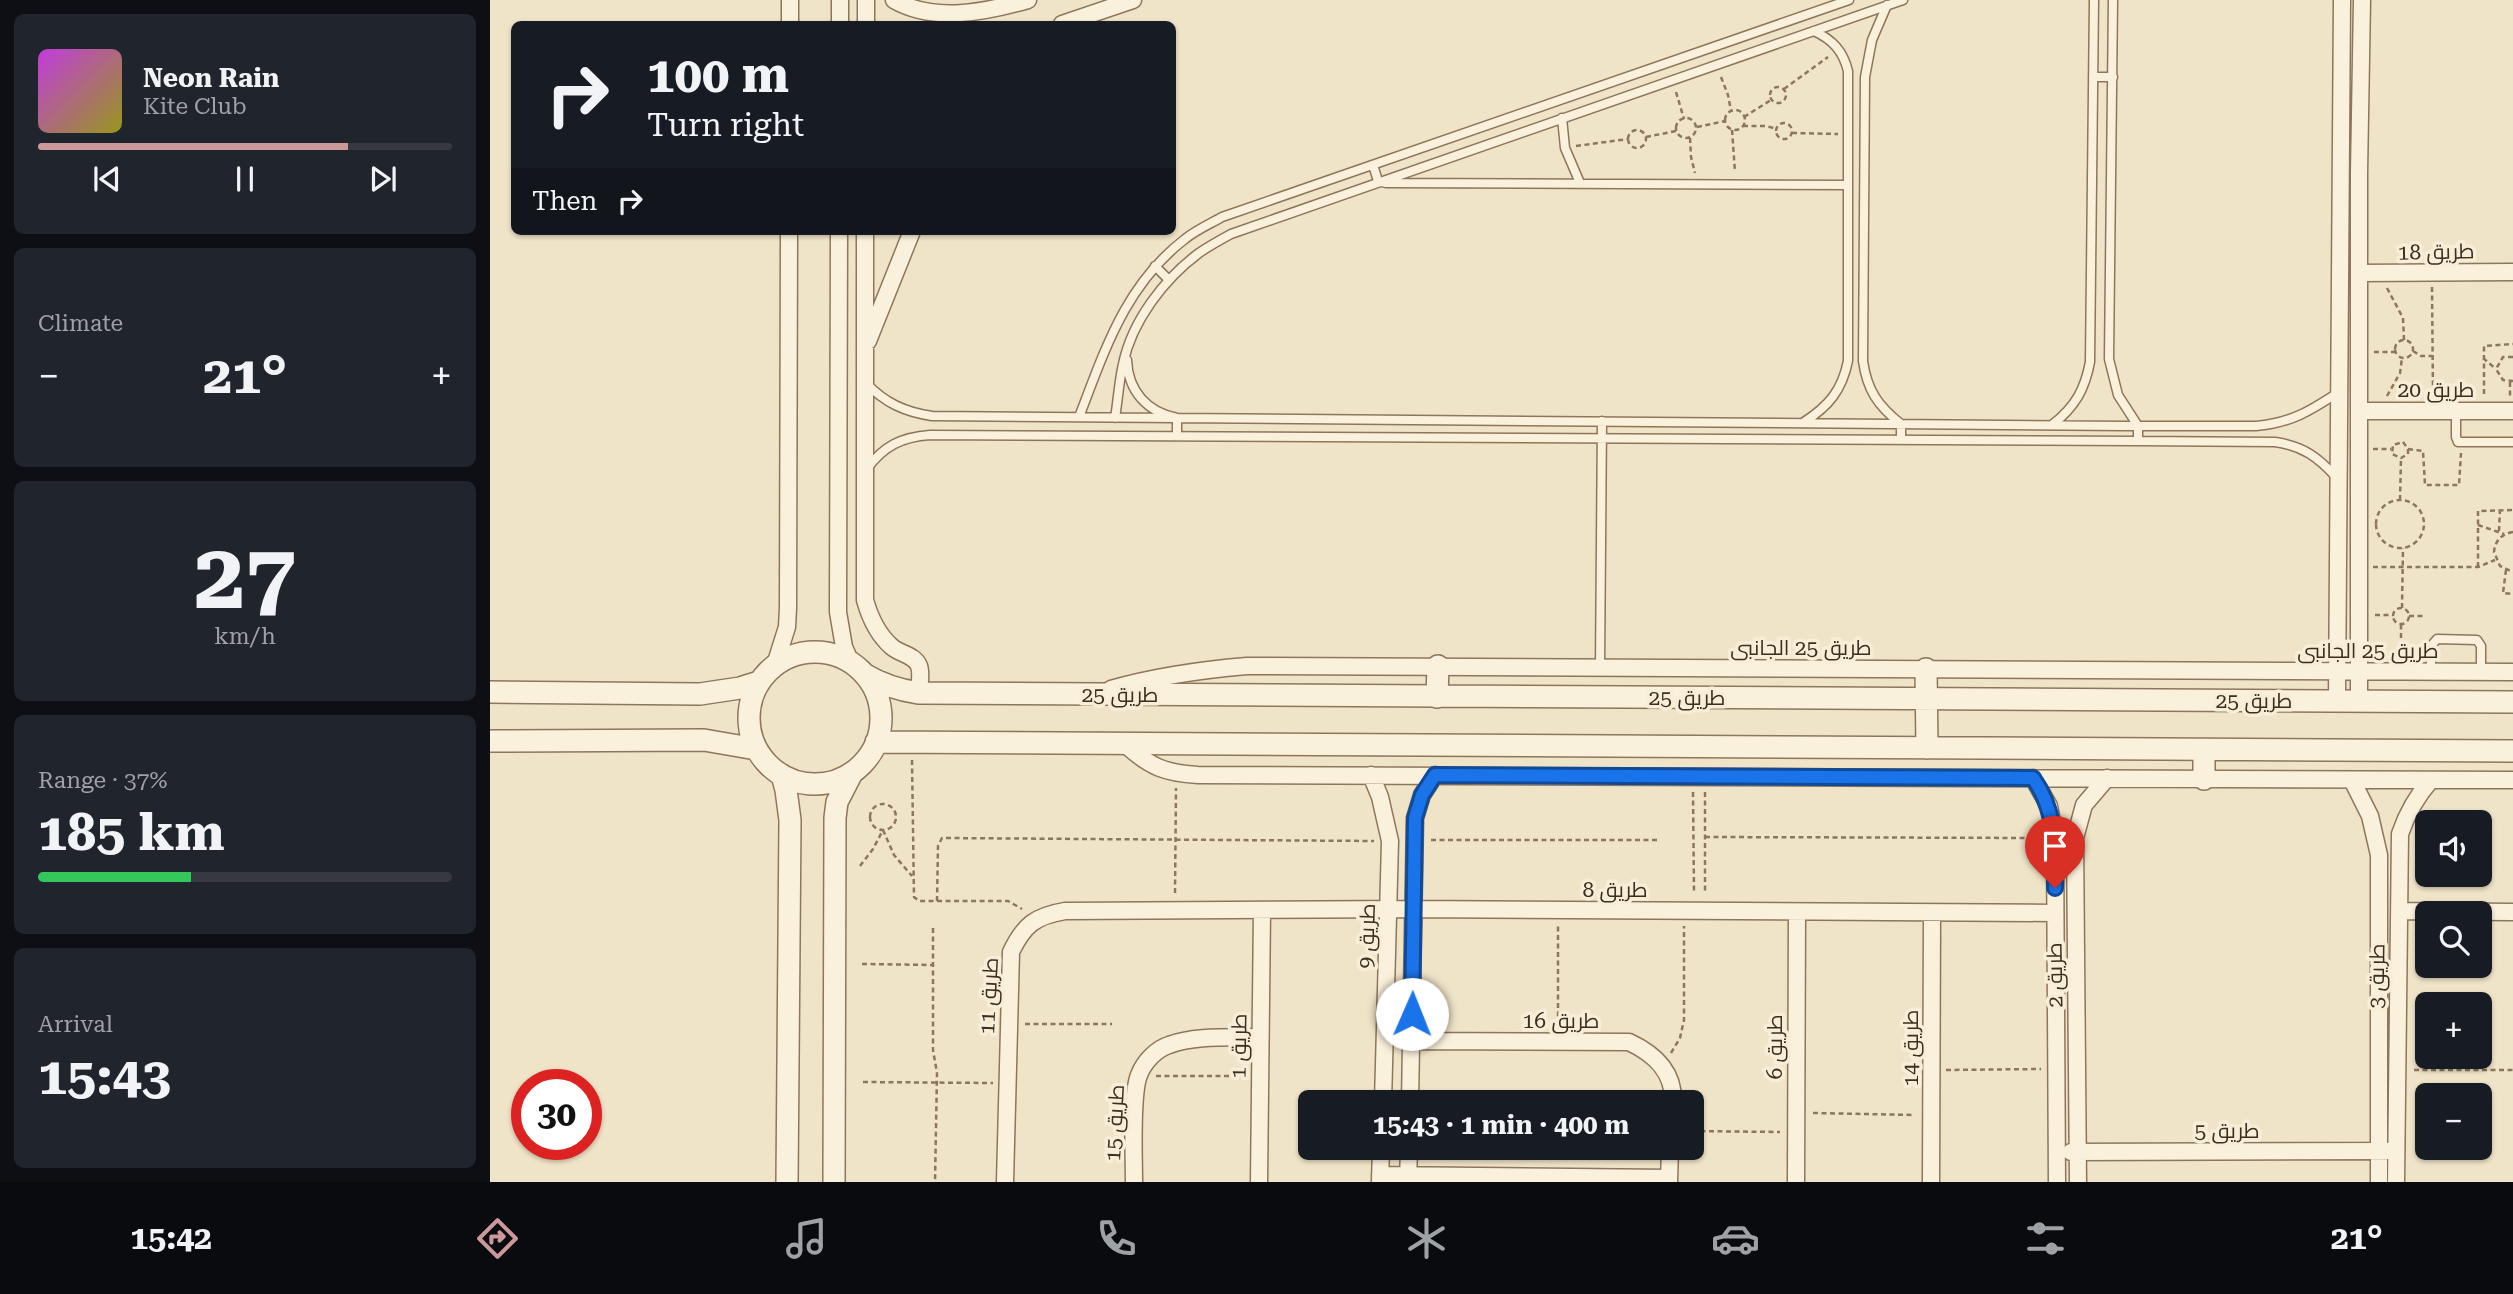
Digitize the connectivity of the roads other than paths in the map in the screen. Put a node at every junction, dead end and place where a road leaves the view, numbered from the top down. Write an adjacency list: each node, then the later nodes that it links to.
1 (790, 0): 15 (street)
2 (840, 0): 16 (street)
3 (866, 0): 17 (street)
4 (894, 0): 5 (street)
5 (1028, 0)
6 (1849, 0): 14 (lane)
7 (1903, 0): 13 (lane)
8 (2094, 0): 24 (lane)
9 (2113, 0): 25 (lane)
10 (2342, 0): 34 (street)
11 (2362, 0): 35 (street)
12 (1127, 1): 18 (street); 19 (street)
13 (1887, 5): 20 (lane); 32 (lane)
14 (1829, 7): 20 (lane); 22 (lane)
15 (790, 21)
16 (840, 21)
17 (866, 21)
18 (1070, 21)
19 (1097, 21)
20 (1835, 23): 21 (lane)
21 (1814, 31): 23 (lane); 31 (lane)
22 (1712, 47): 23 (lane); 26 (lane)
23 (1717, 64): 27 (lane)
24 (2093, 77): 25 (lane); 67 (lane)
25 (2113, 77): 69 (lane)
26 (1600, 86): 27 (lane); 29 (lane)
27 (1606, 102): 28 (lane)
28 (1562, 118): 30 (lane); 37 (lane)
29 (1486, 126): 30 (lane); 33 (lane)
30 (1492, 142): 36 (lane)
31 (1848, 154): 32 (lane); 38 (lane)
32 (1865, 155): 49 (lane)
33 (1373, 165): 36 (lane); 39 (lane)
34 (2341, 173): 35 (street); 54 (street)
35 (2359, 173): 47 (street)
36 (1378, 181): 37 (lane); 40 (lane)
37 (1580, 183): 38 (lane)
38 (1848, 185): 48 (lane)
39 (1261, 202): 40 (lane); 45 (lane)
40 (1268, 220): 50 (lane)
41 (789, 235): 81 (street)
42 (839, 235): 84 (street)
43 (865, 235): 52 (street)
44 (910, 235): 52 (street)
45 (1154, 266): 50 (lane); 58 (lane)
46 (2513, 272): 47 (street, طريق 18)
47 (2359, 274): 55 (street)
48 (1848, 275): 49 (lane); 65 (lane)
49 (1864, 275): 66 (lane)
50 (1169, 280): 51 (lane)
51 (1129, 347): 59 (lane); 60 (lane)
52 (865, 349): 53 (street)
53 (865, 382): 58 (lane); 79 (street)
54 (2339, 392): 69 (lane); 80 (street)
55 (2359, 411): 56 (street, طريق 20); 87 (street)
56 (2456, 411): 57 (street, طريق 20); 78 (lane)
57 (2513, 411)
58 (1079, 417): 59 (lane)
59 (1115, 418): 60 (lane)
60 (1177, 418): 61 (lane); 70 (lane)
61 (1362, 419): 62 (lane); 71 (lane)
62 (1484, 421): 63 (lane); 72 (lane)
63 (1602, 421): 64 (lane); 73 (lane)
64 (1781, 423): 65 (lane); 74 (lane)
65 (1802, 423): 66 (lane)
66 (1901, 424): 68 (lane); 75 (lane)
67 (2053, 424): 68 (lane); 69 (lane)
68 (2021, 425): 76 (lane)
69 (2138, 425): 77 (lane)
70 (1177, 436): 71 (lane); 79 (lane)
71 (1362, 437): 72 (lane)
72 (1484, 438): 73 (lane)
73 (1602, 438): 74 (lane); 83 (lane)
74 (1781, 439): 75 (lane)
75 (1901, 440): 76 (lane)
76 (2021, 440): 77 (lane)
77 (2138, 441): 80 (lane)
78 (2513, 442)
79 (865, 472): 93 (street)
80 (2339, 479): 86 (street)
81 (775, 665): 84 (street); 91 (street)
82 (1438, 666): 83 (street, طريق 25 الجانبى); 94 (street, طريق 25 الجانبى); 95 (street)
83 (1600, 667): 85 (street, طريق 25 الجانبى)
84 (858, 668): 93 (street, طريق 25); 101 (street)
85 (1926, 670): 86 (street, طريق 25 الجانبى); 96 (street)
86 (2337, 672): 87 (street, طريق 25 الجانبى); 97 (street)
87 (2359, 672): 90 (street, طريق 25 الجانبى); 98 (street)
88 (2481, 672): 89 (street, طريق 25 الجانبى); 90 (street, طريق 25 الجانبى); 90 (lane)
89 (2513, 672)
90 (2431, 673)
91 (759, 682): 92 (street); 104 (street)
92 (490, 692)
93 (919, 693): 94 (street, طريق 25)
94 (1092, 695): 95 (street, طريق 25)
95 (1437, 697): 96 (street, طريق 25)
96 (1927, 699): 97 (street, طريق 25); 103 (street)
97 (2337, 701): 98 (street, طريق 25)
98 (2359, 701): 99 (street, طريق 25)
99 (2513, 702)
100 (490, 741): 104 (street)
101 (876, 742): 102 (street); 107 (street)
102 (1126, 745): 103 (street); 109 (street)
103 (1927, 748): 105 (street)
104 (757, 750): 108 (street)
105 (2204, 750): 106 (street); 113 (street)
106 (2513, 751)
107 (852, 772): 108 (street); 142 (street)
108 (782, 775): 141 (street)
109 (1371, 775): 110 (street); 117 (street, طريق 9)
110 (1435, 775): 111 (street); 118 (street)
111 (2033, 778): 112 (street); 124 (street, طريق 2)
112 (2107, 778): 113 (street); 133 (street, طريق 2)
113 (2204, 779): 114 (street)
114 (2351, 780): 115 (street); 131 (street, طريق 3)
115 (2431, 780): 116 (street); 120 (street, طريق 3)
116 (2513, 780)
117 (1390, 909): 118 (street, طريق 8); 119 (street, طريق 8); 128 (street, طريق 9)
118 (1414, 909): 122 (street, طريق 8); 127 (street)
119 (1262, 910): 125 (street, طريق 8); 126 (street, طريق 1)
120 (2399, 911): 121 (street); 134 (street, طريق 3)
121 (2513, 912)
122 (1797, 913): 123 (street, طريق 8); 146 (street, طريق 6)
123 (1932, 913): 124 (street, طريق 8); 147 (street, طريق 14)
124 (2054, 913): 132 (street, طريق 2)
125 (1032, 922): 143 (street, طريق 11)
126 (1260, 1037): 144 (street, طريق 15); 145 (street, طريق 1)
127 (1411, 1041): 129 (street); 130 (street, طريق 16)
128 (1383, 1090)
129 (1410, 1090)
130 (1671, 1090)
131 (2379, 1151): 133 (street, طريق 5); 134 (street, طريق 5); 150 (street, طريق 3)
132 (2058, 1152): 133 (street, طريق 5); 148 (street, طريق 2)
133 (2078, 1152): 149 (street, طريق 2)
134 (2396, 1152): 151 (street, طريق 3)
135 (1381, 1160): 138 (street)
136 (1409, 1160): 139 (street)
137 (1670, 1160): 140 (street)
138 (1380, 1179): 139 (street)
139 (1408, 1179): 140 (street)
140 (1669, 1180)
141 (787, 1182)
142 (834, 1182)
143 (1005, 1182)
144 (1133, 1182)
145 (1259, 1182)
146 (1796, 1182)
147 (1931, 1182)
148 (2057, 1182)
149 (2078, 1182)
150 (2379, 1182)
151 (2396, 1182)

